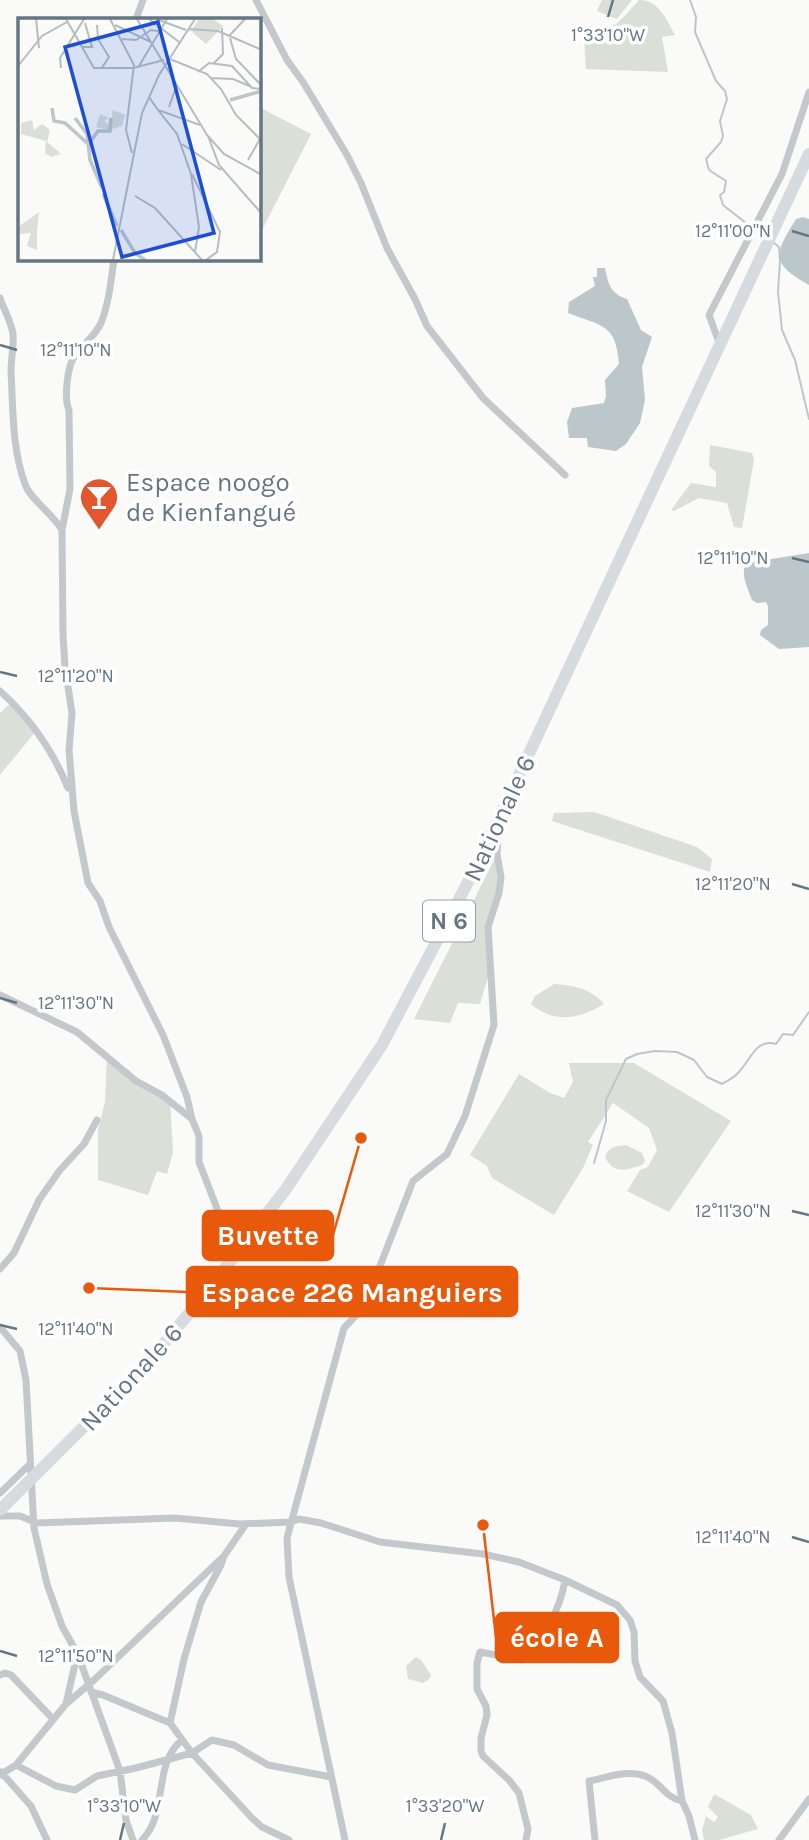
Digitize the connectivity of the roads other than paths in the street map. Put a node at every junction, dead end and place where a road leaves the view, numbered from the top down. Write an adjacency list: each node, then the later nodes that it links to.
1 (143, 0): 3 (street)
2 (256, 0): 9 (street)
3 (136, 18)
4 (809, 92): 8 (street)
5 (809, 154): 8 (main road, Nationale 6 / N 6)
6 (114, 261): 10 (street)
7 (0, 298): 10 (street)
8 (720, 345): 13 (main road, Nationale 6 / N 6)
9 (565, 475)
10 (62, 530): 12 (street)
11 (0, 691): 12 (street)
12 (71, 795): 15 (street)
13 (500, 817): 17 (main road, Nationale 6 / N 6); 26 (street)
14 (0, 995): 15 (street)
15 (192, 1119): 17 (street)
16 (97, 1120): 18 (street)
17 (235, 1255): 21 (main road, Nationale 6 / N 6)
18 (0, 1269)
19 (0, 1327): 20 (street)
20 (30, 1464): 21 (street); 22 (street)
21 (31, 1480): 23 (main road, Nationale 6 / N 6); 25 (street)
22 (0, 1493)
23 (0, 1510)
24 (0, 1516): 25 (street)
25 (33, 1522): 27 (street); 30 (street)
26 (291, 1522): 27 (street); 29 (street); 42 (street)
27 (246, 1524): 28 (street)
28 (223, 1556): 32 (street); 35 (street)
29 (565, 1580): 44 (street); 50 (street)
30 (78, 1655): 32 (street); 33 (street)
31 (0, 1675): 34 (street)
32 (90, 1689): 33 (street); 35 (street); 40 (street)
33 (66, 1704): 34 (street)
34 (53, 1718): 39 (street)
35 (170, 1723): 36 (street)
36 (182, 1740): 37 (street); 38 (street)
37 (192, 1754): 38 (street); 42 (street); 48 (street)
38 (168, 1758): 40 (street); 47 (street)
39 (16, 1765): 40 (street); 41 (street)
40 (120, 1771): 46 (street)
41 (1, 1773): 45 (street)
42 (331, 1777): 49 (street)
43 (809, 1799): 53 (street)
44 (682, 1801): 51 (street); 52 (street)
45 (47, 1840)
46 (133, 1840)
47 (142, 1840)
48 (289, 1840)
49 (345, 1840)
50 (526, 1840)
51 (595, 1840)
52 (695, 1840)
53 (779, 1840)

